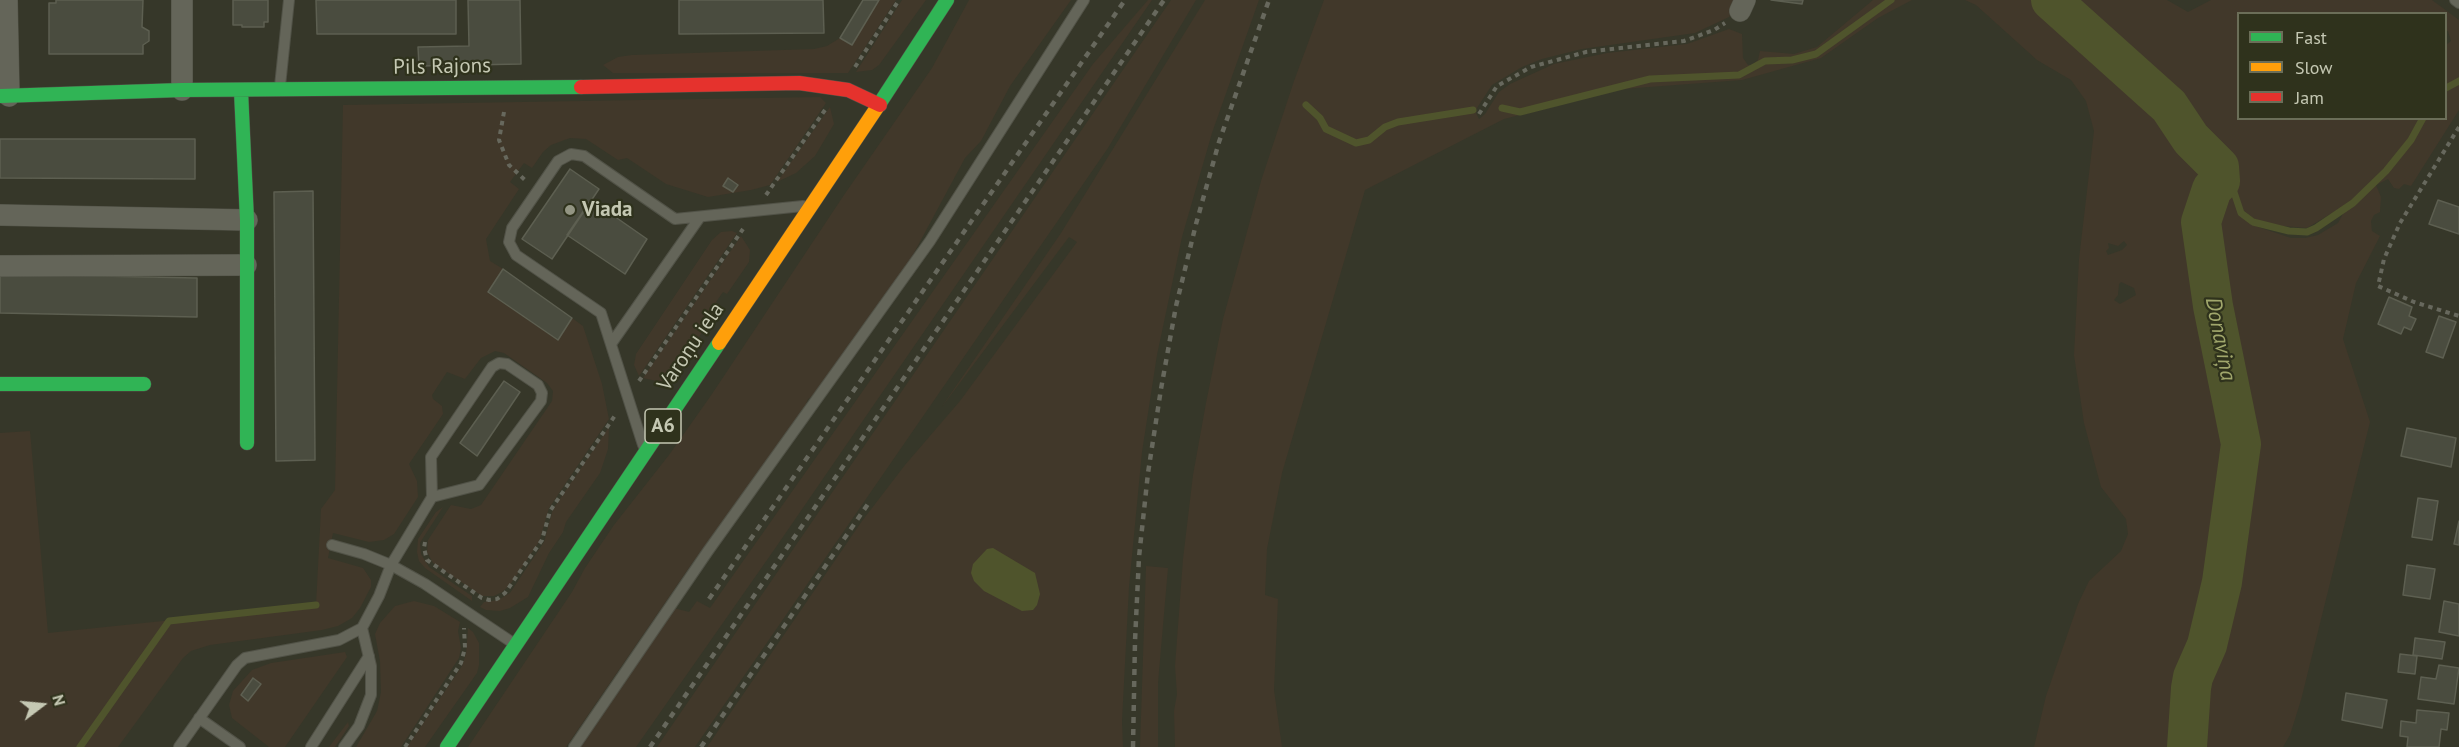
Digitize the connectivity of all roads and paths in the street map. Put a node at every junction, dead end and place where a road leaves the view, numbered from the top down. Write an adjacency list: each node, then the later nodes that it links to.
1 (7, 0): 15 (street)
2 (182, 0): 12 (street)
3 (290, 0): 14 (lane)
4 (899, 0): 11 (path)
5 (947, 0): 16 (main road, Varoņu iela / A6)
6 (1084, 0): 50 (lane)
7 (2455, 0): 8 (lane)
8 (2459, 3)
9 (1742, 5): 17 (path)
10 (509, 87): 11 (main road, Pils Rajons); 14 (main road, Pils Rajons); 19 (path)
11 (841, 89): 16 (main road, Pils Rajons); 21 (path)
12 (182, 90): 13 (main road, Pils Rajons); 15 (main road, Pils Rajons)
13 (241, 91): 14 (main road, Pils Rajons); 24 (main road)
14 (279, 91)
15 (4, 96)
16 (880, 105): 20 (main road, Varoņu iela / A6)
17 (1479, 114)
18 (2459, 127): 27 (path)
19 (539, 189): 23 (lane); 28 (lane)
20 (812, 206): 21 (lane); 33 (main road, Varoņu iela / A6)
21 (755, 211): 23 (lane); 31 (path)
22 (0, 215): 24 (street)
23 (700, 217): 28 (lane)
24 (247, 220): 25 (main road)
25 (246, 265): 26 (street); 32 (main road)
26 (0, 266)
27 (2459, 316)
28 (611, 344): 31 (lane)
29 (0, 384): 30 (main road)
30 (144, 384)
31 (628, 397): 33 (lane); 38 (path)
32 (247, 443)
33 (645, 453): 41 (main road, Varoņu iela / A6)
34 (432, 497): 34 (lane); 37 (lane)
35 (426, 540): 38 (path)
36 (332, 545): 37 (lane)
37 (392, 565): 39 (lane); 40 (lane)
38 (482, 598): 39 (path)
39 (472, 614): 41 (lane); 48 (path)
40 (362, 628): 42 (lane); 43 (lane)
41 (516, 645): 49 (main road, Varoņu iela / A6)
42 (369, 656): 46 (lane); 47 (lane)
43 (199, 718): 44 (lane); 45 (lane)
44 (179, 747)
45 (240, 747)
46 (311, 747)
47 (344, 747)
48 (405, 747)
49 (447, 747)
50 (573, 747)

